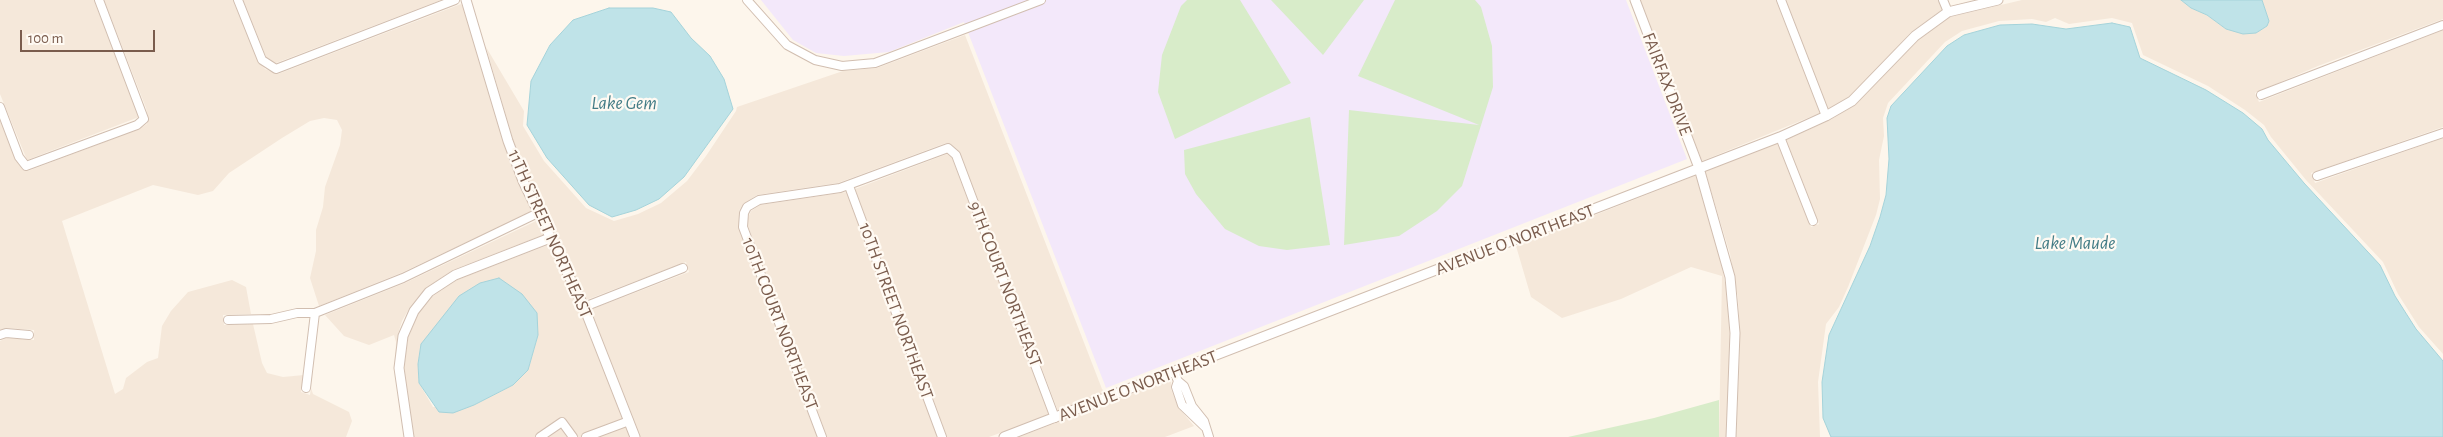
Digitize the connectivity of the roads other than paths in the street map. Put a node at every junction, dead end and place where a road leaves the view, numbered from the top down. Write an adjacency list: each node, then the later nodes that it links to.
1 (100, 0): 14 (street)
2 (238, 0): 3 (street)
3 (455, 0)
4 (466, 0): 21 (street, 11TH STREET NORTHEAST)
5 (747, 0): 6 (street)
6 (1041, 0)
7 (1635, 0): 18 (street, FAIRFAX DRIVE)
8 (1781, 0): 15 (street)
9 (1943, 0): 11 (street)
10 (1998, 0): 11 (street, AVENUE O NORTHEAST)
11 (1948, 12): 15 (street, AVENUE O NORTHEAST)
12 (2443, 25): 13 (street)
13 (2261, 96)
14 (0, 107)
15 (1826, 116): 17 (street, AVENUE O NORTHEAST)
16 (2443, 133): 19 (street)
17 (1780, 137): 18 (street, AVENUE O NORTHEAST); 22 (street)
18 (1700, 168): 30 (street, AVENUE O NORTHEAST); 43 (street, FAIRFAX DRIVE)
19 (2317, 176)
20 (849, 186): 32 (street, 9TH COURT NORTHEAST); 39 (street, 10TH COURT NORTHEAST); 40 (street, 10TH STREET NORTHEAST)
21 (538, 213): 23 (street, 11TH STREET NORTHEAST); 26 (street)
22 (1813, 221)
23 (550, 238): 25 (street, 11TH STREET NORTHEAST); 34 (street)
24 (683, 268): 25 (street)
25 (584, 307): 33 (street, 11TH STREET NORTHEAST)
26 (316, 313): 27 (street); 31 (street)
27 (228, 320)
28 (0, 335): 29 (street)
29 (30, 335)
30 (1174, 372): 32 (street, AVENUE O NORTHEAST); 42 (street)
31 (306, 388)
32 (1055, 418): 41 (street, AVENUE O NORTHEAST)
33 (629, 421): 37 (street); 38 (street, 11TH STREET NORTHEAST)
34 (409, 437)
35 (540, 437): 36 (street)
36 (573, 437)
37 (586, 437)
38 (635, 437)
39 (822, 437)
40 (942, 437)
41 (1004, 437)
42 (1209, 437)
43 (1731, 437)

